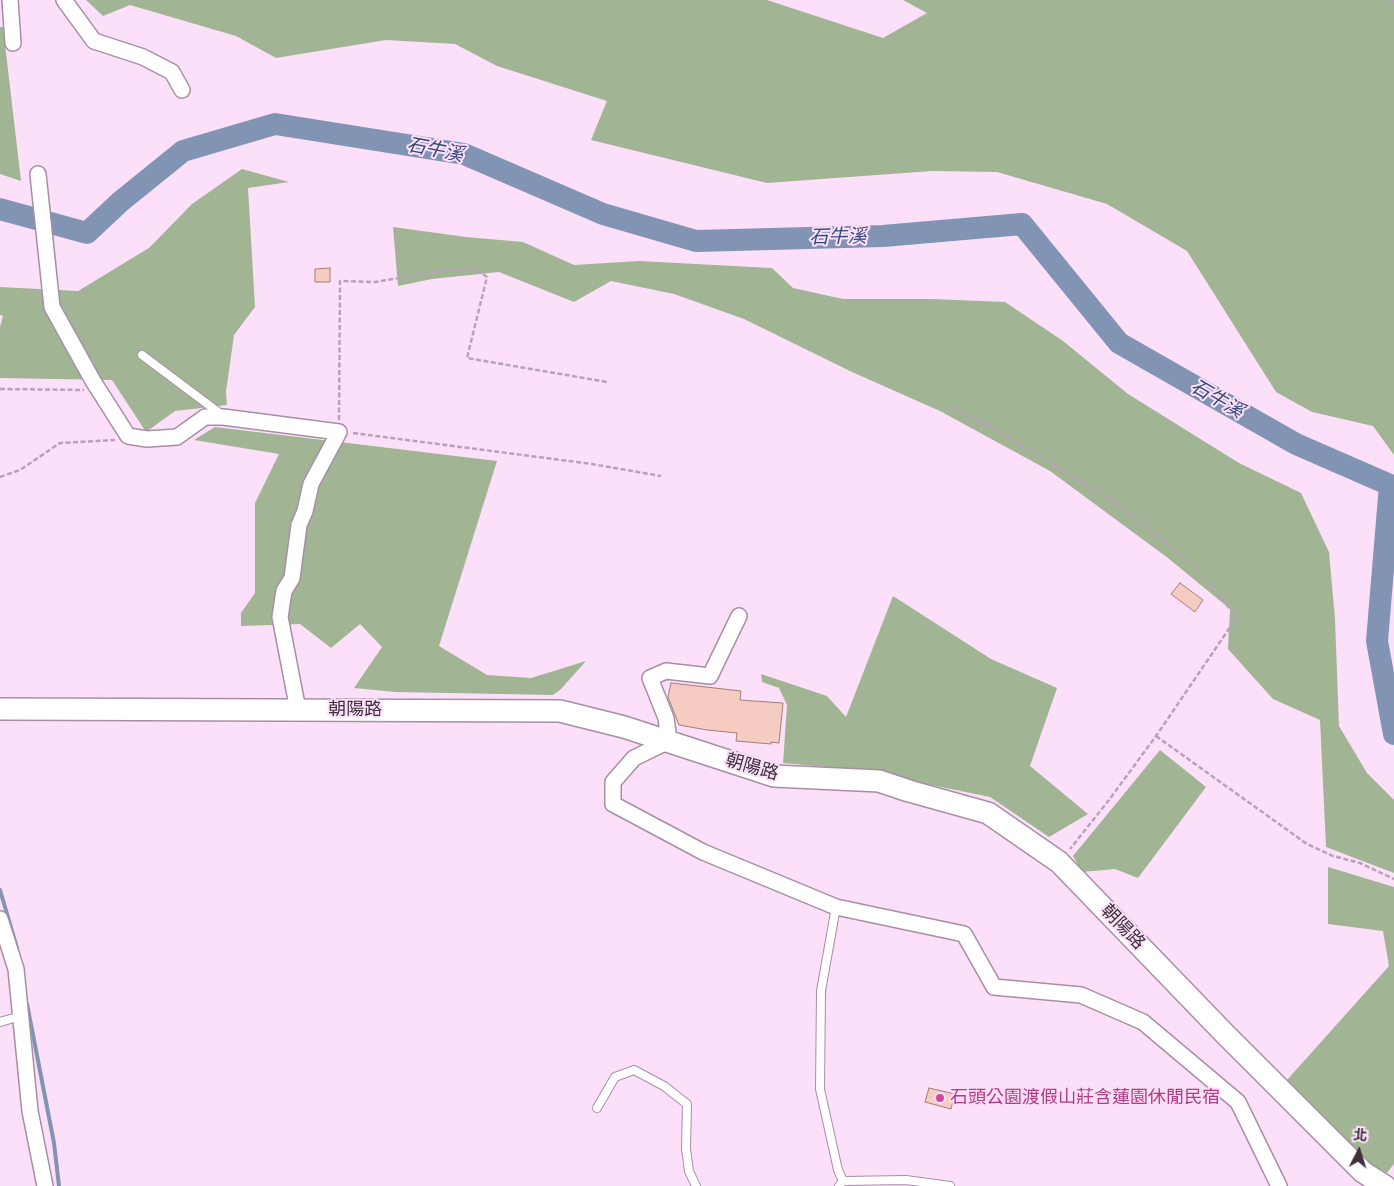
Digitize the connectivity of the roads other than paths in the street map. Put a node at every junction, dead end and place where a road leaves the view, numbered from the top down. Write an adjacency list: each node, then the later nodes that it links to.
1 (10, 0): 3 (street)
2 (64, 0): 4 (street)
3 (13, 43)
4 (182, 90)
5 (38, 174): 7 (street)
6 (142, 355): 7 (lane)
7 (223, 416): 10 (street)
8 (739, 616): 11 (street)
9 (0, 709): 10 (main road, 朝陽路)
10 (298, 710): 11 (main road, 朝陽路)
11 (669, 741): 12 (street); 22 (main road, 朝陽路)
12 (836, 908): 17 (lane); 21 (street)
13 (0, 919): 14 (street)
14 (21, 1016): 15 (lane); 18 (street)
15 (0, 1022)
16 (597, 1108): 19 (lane)
17 (841, 1183): 20 (lane)
18 (45, 1186)
19 (696, 1186)
20 (950, 1186)
21 (1279, 1186)
22 (1385, 1186)

